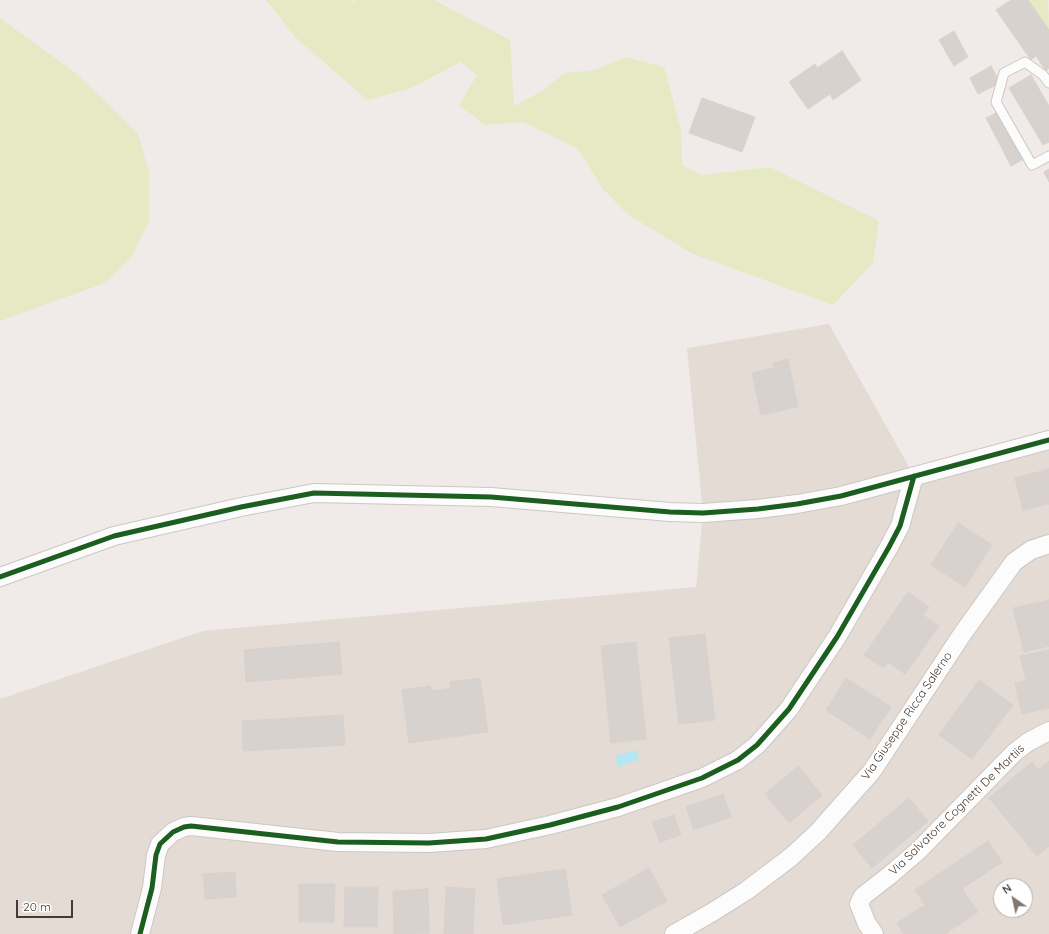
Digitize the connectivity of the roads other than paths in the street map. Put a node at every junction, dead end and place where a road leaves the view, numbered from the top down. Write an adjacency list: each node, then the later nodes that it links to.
1 (1049, 83): 2 (lane)
2 (1049, 156)
3 (1049, 440): 4 (street)
4 (914, 476): 6 (street); 8 (street)
5 (1049, 544): 9 (street, Via Giuseppe Ricca Salerno)
6 (0, 577)
7 (1049, 731): 10 (street, Via Salvatore Cognetti De Martiis)
8 (140, 934)
9 (674, 934)
10 (874, 934)

